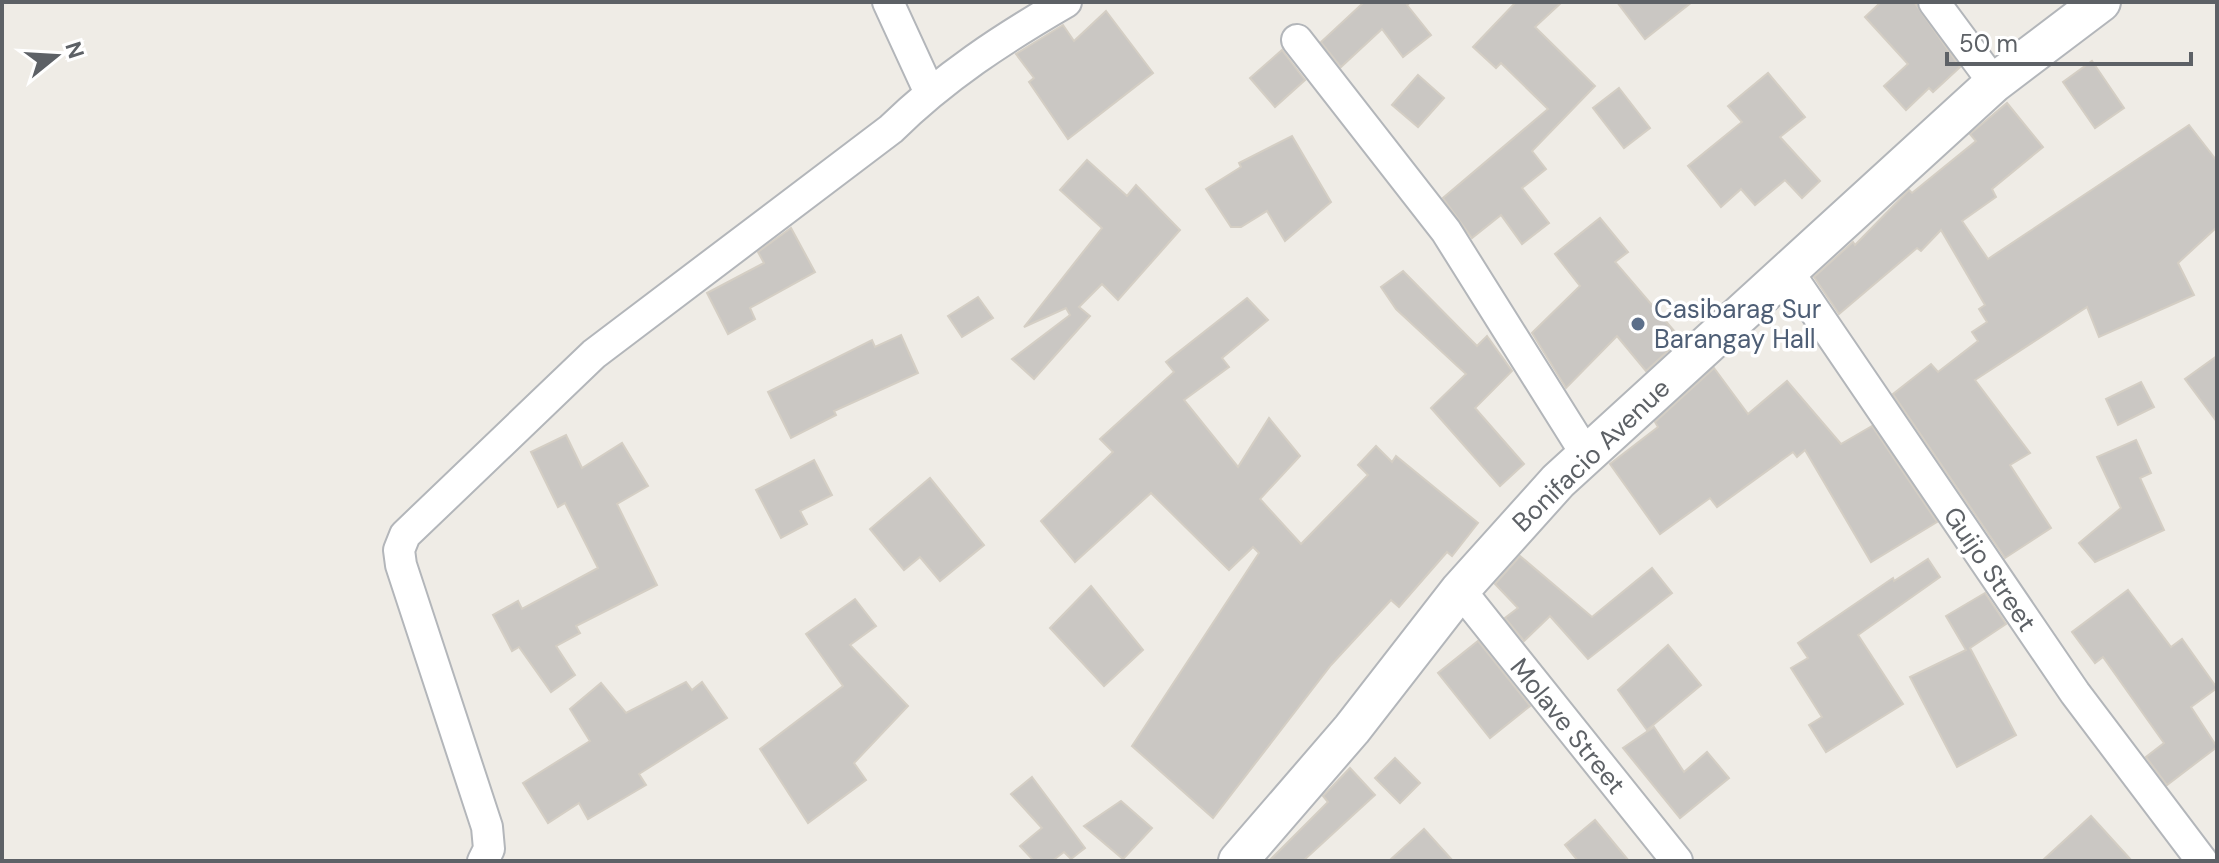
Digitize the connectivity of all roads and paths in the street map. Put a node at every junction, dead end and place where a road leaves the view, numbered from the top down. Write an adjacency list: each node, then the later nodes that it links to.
1 (888, 2): 7 (street)
2 (1066, 2): 7 (street)
3 (1934, 2): 6 (street)
4 (2101, 2): 6 (street, Bonifacio Avenue)
5 (1297, 40): 9 (street)
6 (1994, 83): 8 (street, Bonifacio Avenue)
7 (929, 91): 11 (street)
8 (1787, 270): 9 (street, Bonifacio Avenue); 14 (street, Guijo Street)
9 (1586, 454): 10 (street, Bonifacio Avenue)
10 (1460, 590): 12 (street, Bonifacio Avenue); 13 (street, Molave Street)
11 (483, 861)
12 (1238, 861)
13 (1677, 861)
14 (2202, 861)

